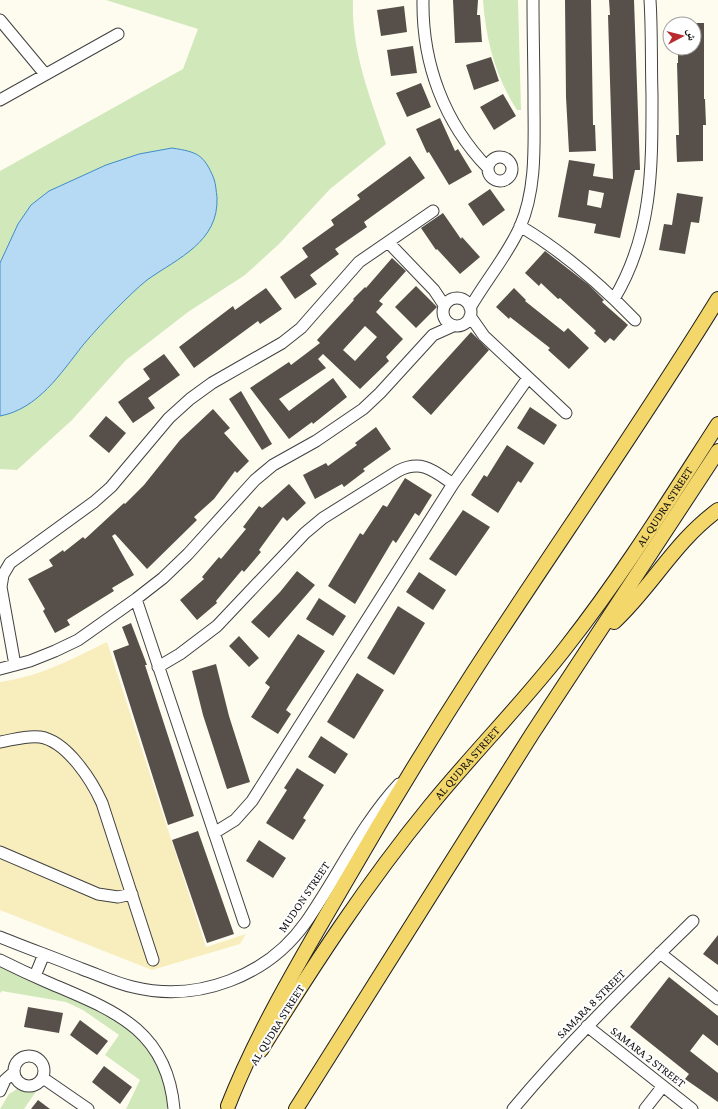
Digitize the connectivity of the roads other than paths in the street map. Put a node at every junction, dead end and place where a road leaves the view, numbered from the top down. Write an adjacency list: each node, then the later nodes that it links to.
1 (423, 0): 8 (street)
2 (533, 0): 10 (street)
3 (650, 0): 13 (street)
4 (0, 20): 6 (street)
5 (118, 34): 6 (street)
6 (45, 74): 7 (street)
7 (0, 100)
8 (488, 168)
9 (433, 211): 11 (street)
10 (520, 226): 12 (street); 13 (street)
11 (388, 242): 15 (street); 29 (street)
12 (484, 284): 15 (street); 16 (street)
13 (614, 299): 17 (street)
14 (718, 299): 33 (main road)
15 (450, 304): 16 (street); 18 (street); 19 (street)
16 (470, 312): 18 (street); 20 (street)
17 (635, 320)
18 (458, 325): 19 (street); 20 (street)
19 (433, 335): 27 (street)
20 (484, 336): 21 (street)
21 (528, 378): 22 (street); 25 (street)
22 (566, 413)
23 (718, 424): 52 (main road, AL QUDRA STREET)
24 (718, 450): 28 (main road, AL QUDRA STREET)
25 (453, 484): 30 (street); 34 (street)
26 (718, 510): 28 (main road)
27 (136, 599): 29 (street); 30 (street)
28 (598, 636): 55 (main road, AL QUDRA STREET)
29 (15, 665): 31 (street)
30 (158, 667): 34 (street)
31 (0, 669)
32 (0, 742): 36 (street)
33 (411, 771): 41 (street, MUDON STREET); 52 (main road)
34 (214, 833): 38 (street)
35 (0, 852): 36 (street)
36 (132, 894): 43 (street)
37 (693, 921): 40 (street, SAMARA 8 STREET)
38 (244, 922)
39 (0, 937): 41 (street, MUDON STREET)
40 (660, 953): 45 (street); 46 (street, SAMARA 8 STREET)
41 (44, 954): 44 (street)
42 (0, 960): 44 (street)
43 (153, 960)
44 (35, 976): 54 (street)
45 (718, 999)
46 (587, 1026): 50 (street, SAMARA 2 STREET); 56 (street, SAMARA 8 STREET)
47 (14, 1072): 48 (street); 49 (street); 51 (street)
48 (43, 1078): 49 (street); 53 (street)
49 (19, 1083): 51 (street)
50 (664, 1086): 57 (street); 58 (street, SAMARA 2 STREET)
51 (0, 1090)
52 (228, 1108)
53 (88, 1109)
54 (174, 1109)
55 (296, 1109)
56 (513, 1109)
57 (645, 1109)
58 (692, 1109)

